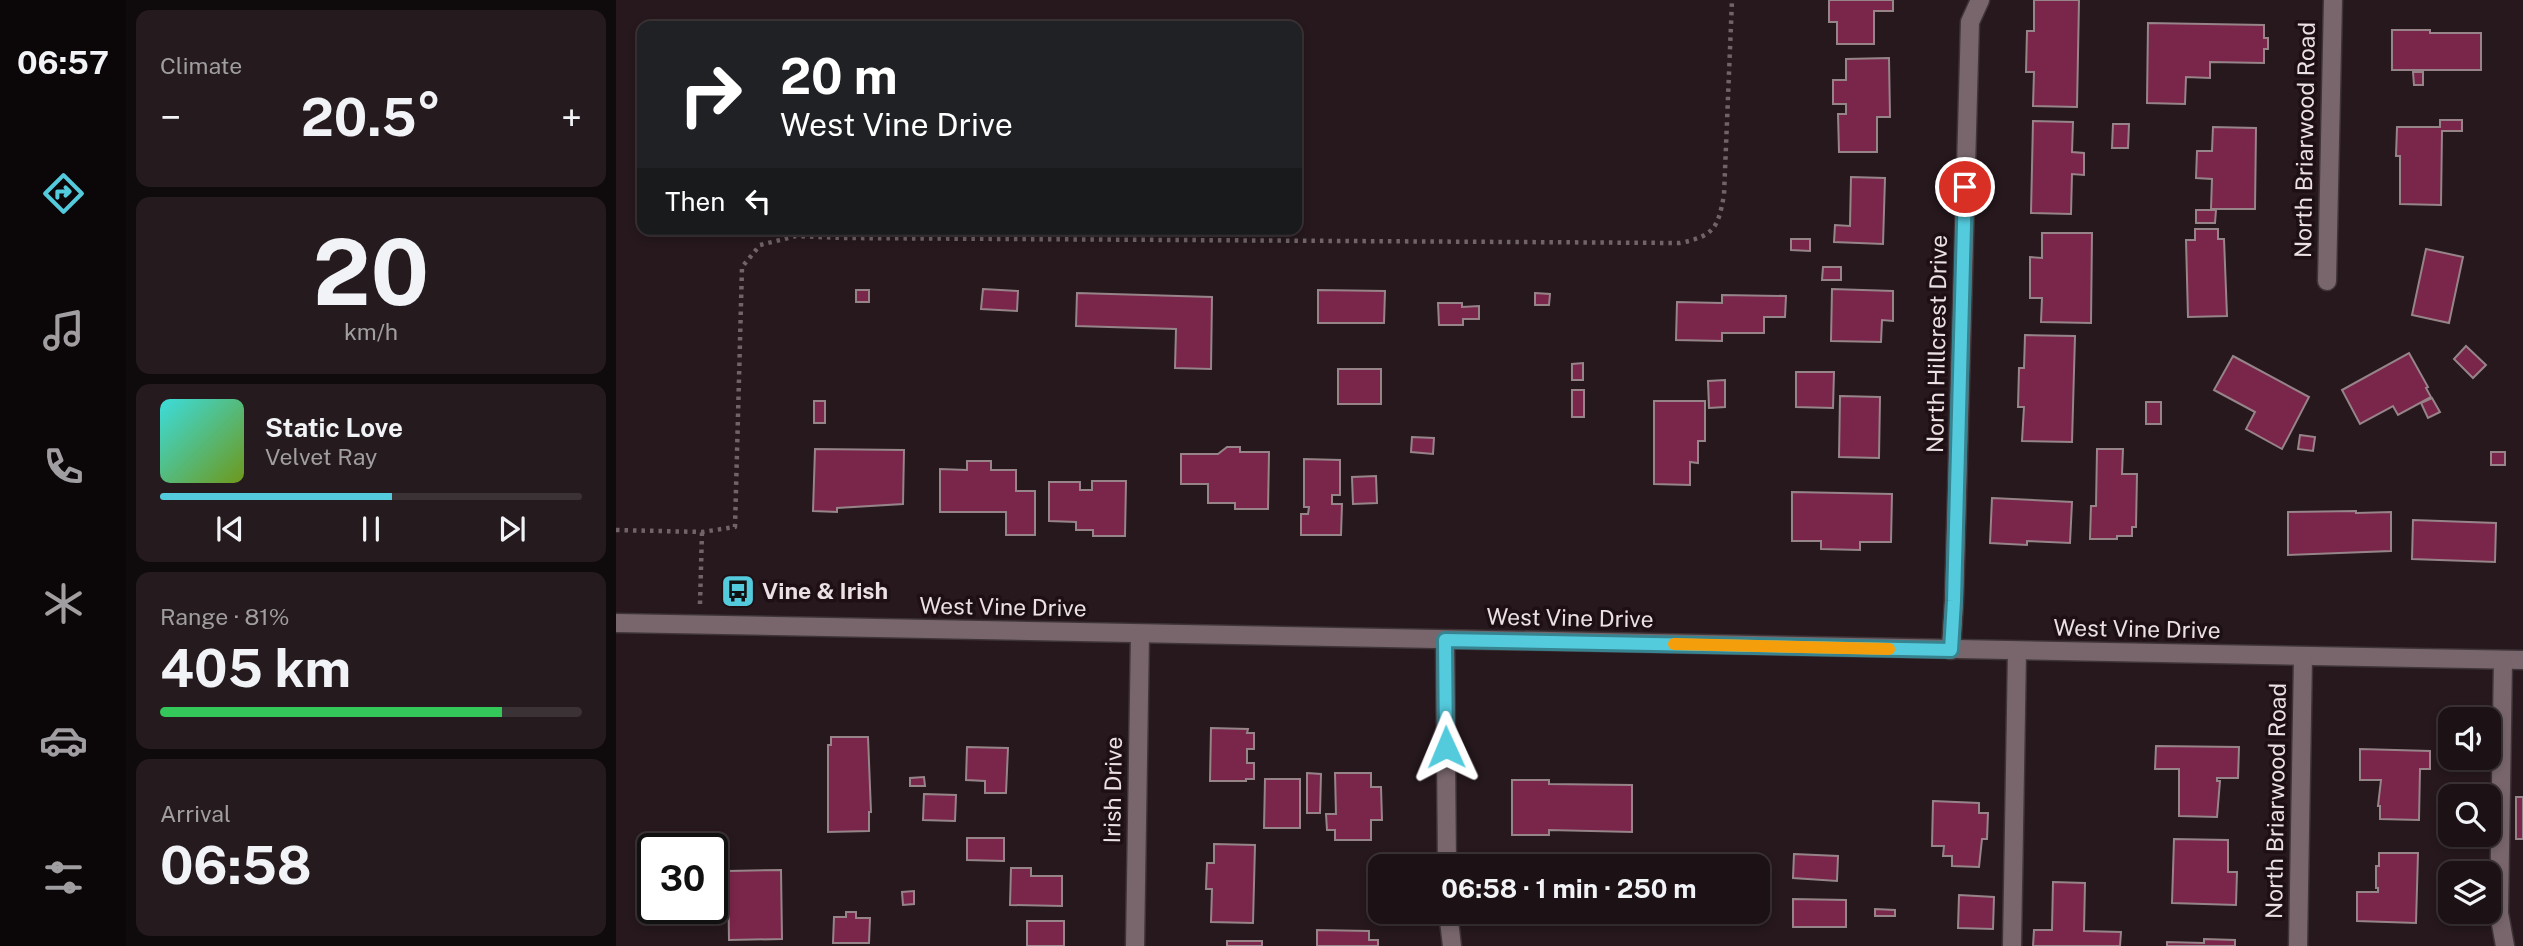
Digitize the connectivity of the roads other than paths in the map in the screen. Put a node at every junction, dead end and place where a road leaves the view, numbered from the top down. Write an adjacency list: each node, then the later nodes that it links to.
1 (1980, 0): 7 (street, North Hillcrest Drive)
2 (2333, 0): 3 (street, North Briarwood Road)
3 (2327, 281)
4 (616, 623): 5 (street, West Vine Drive)
5 (1140, 634): 6 (street, West Vine Drive); 14 (street, Irish Drive)
6 (1445, 640): 7 (street, West Vine Drive); 12 (street)
7 (1951, 650): 8 (street, West Vine Drive)
8 (2017, 651): 9 (street, West Vine Drive); 16 (street)
9 (2303, 657): 10 (street, West Vine Drive); 17 (street, North Briarwood Road)
10 (2504, 660): 11 (street, West Vine Drive); 18 (street)
11 (2523, 660)
12 (1447, 854)
13 (1449, 924): 15 (street)
14 (1135, 946)
15 (1452, 946)
16 (2012, 946)
17 (2298, 946)
18 (2505, 946)

